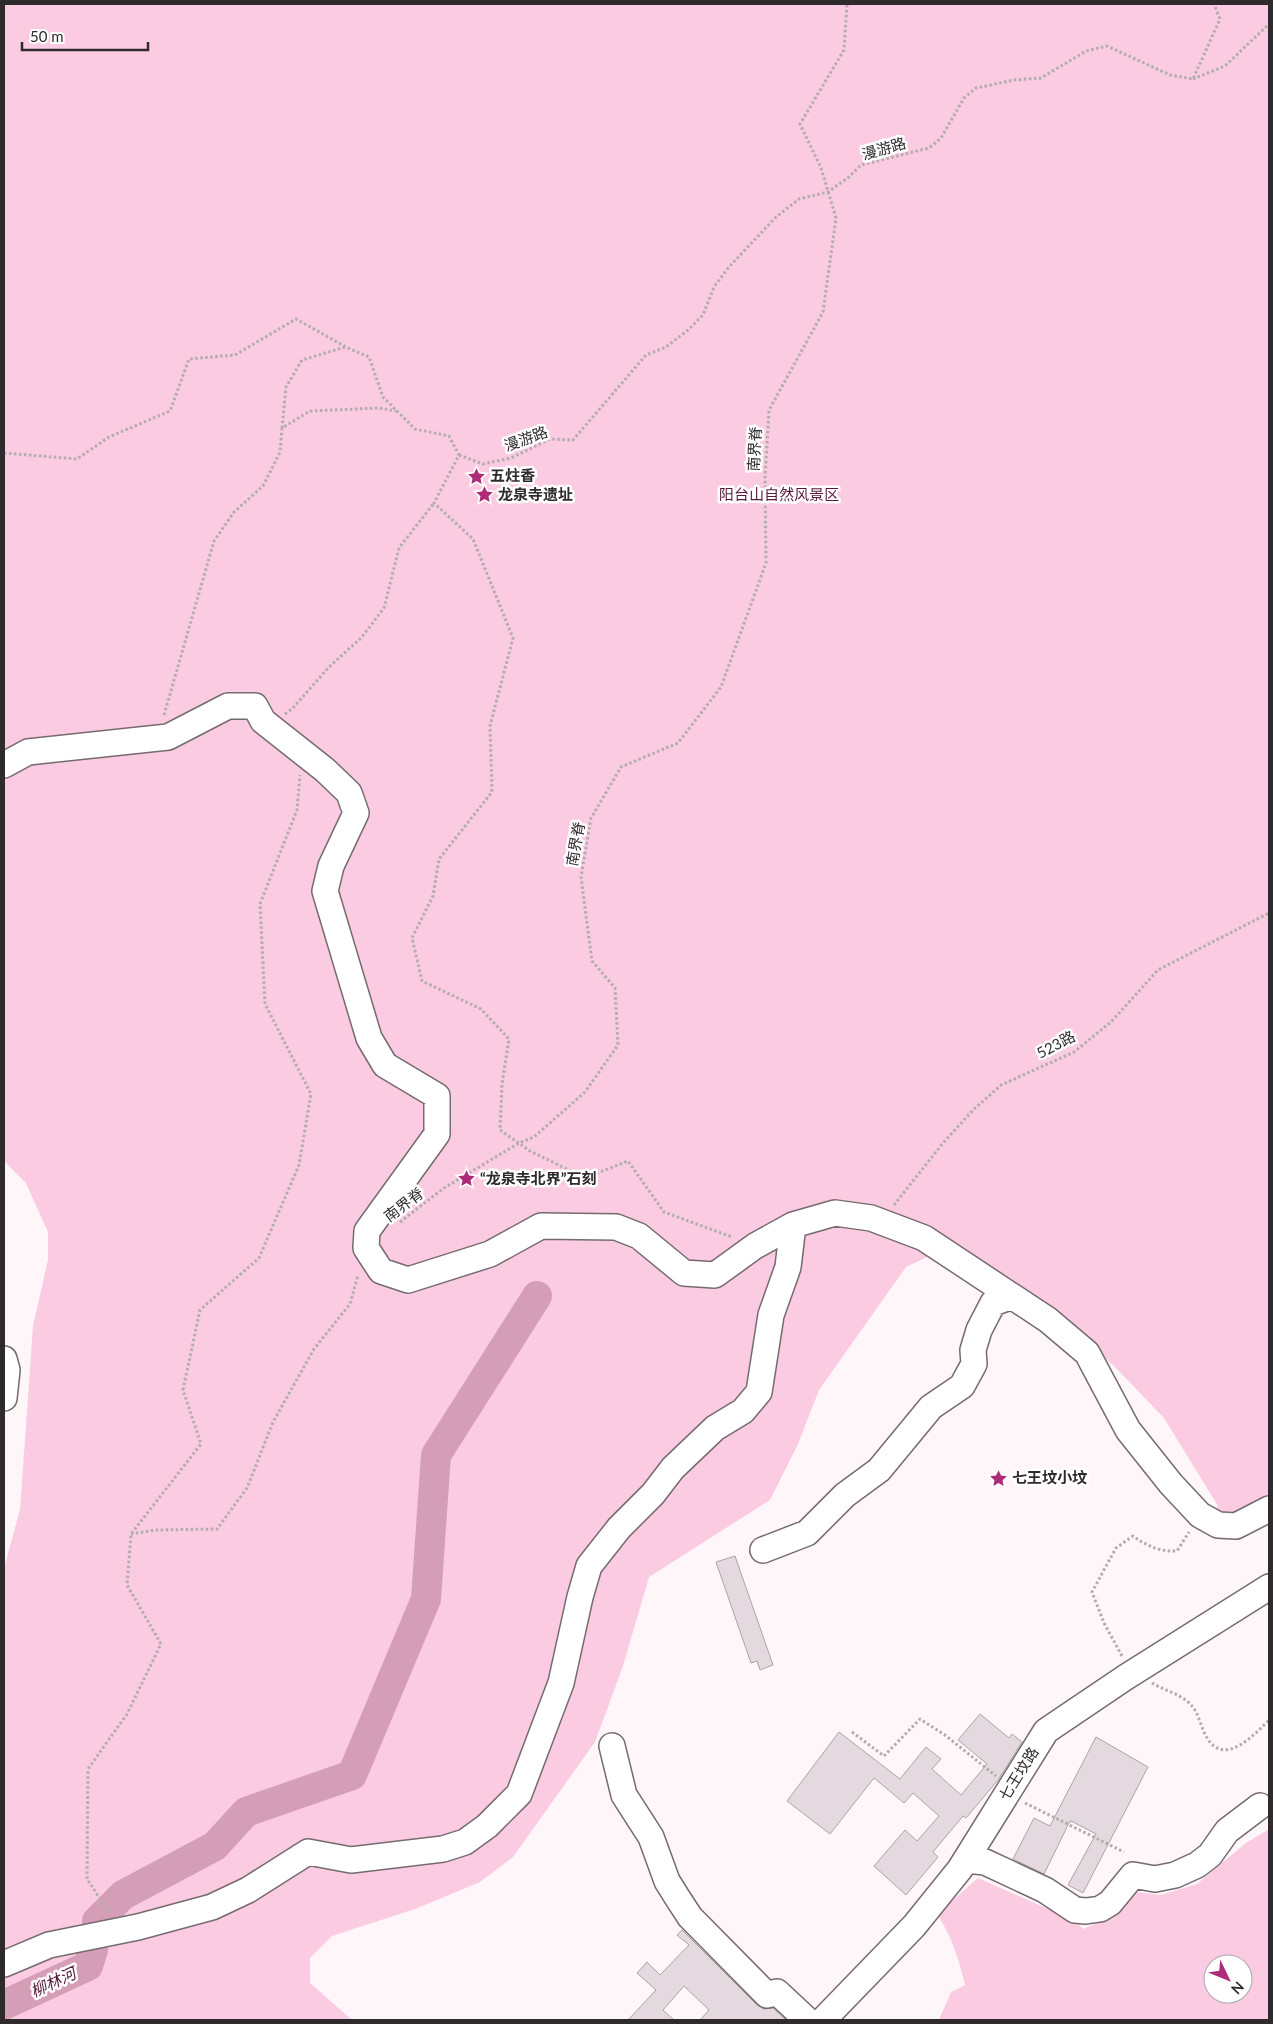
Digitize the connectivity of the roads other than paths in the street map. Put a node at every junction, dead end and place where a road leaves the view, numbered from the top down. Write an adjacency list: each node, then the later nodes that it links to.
1 (4, 765): 2 (street)
2 (793, 1225): 3 (street); 12 (street)
3 (1010, 1297): 6 (street); 7 (street)
4 (4, 1359): 5 (street)
5 (4, 1398)
6 (1269, 1509)
7 (763, 1550)
8 (1269, 1587): 11 (street, 七王坟路)
9 (612, 1746): 13 (street)
10 (1260, 1806): 11 (street)
11 (966, 1860): 14 (street, 七王坟路)
12 (4, 1964)
13 (807, 2020)
14 (823, 2020)

